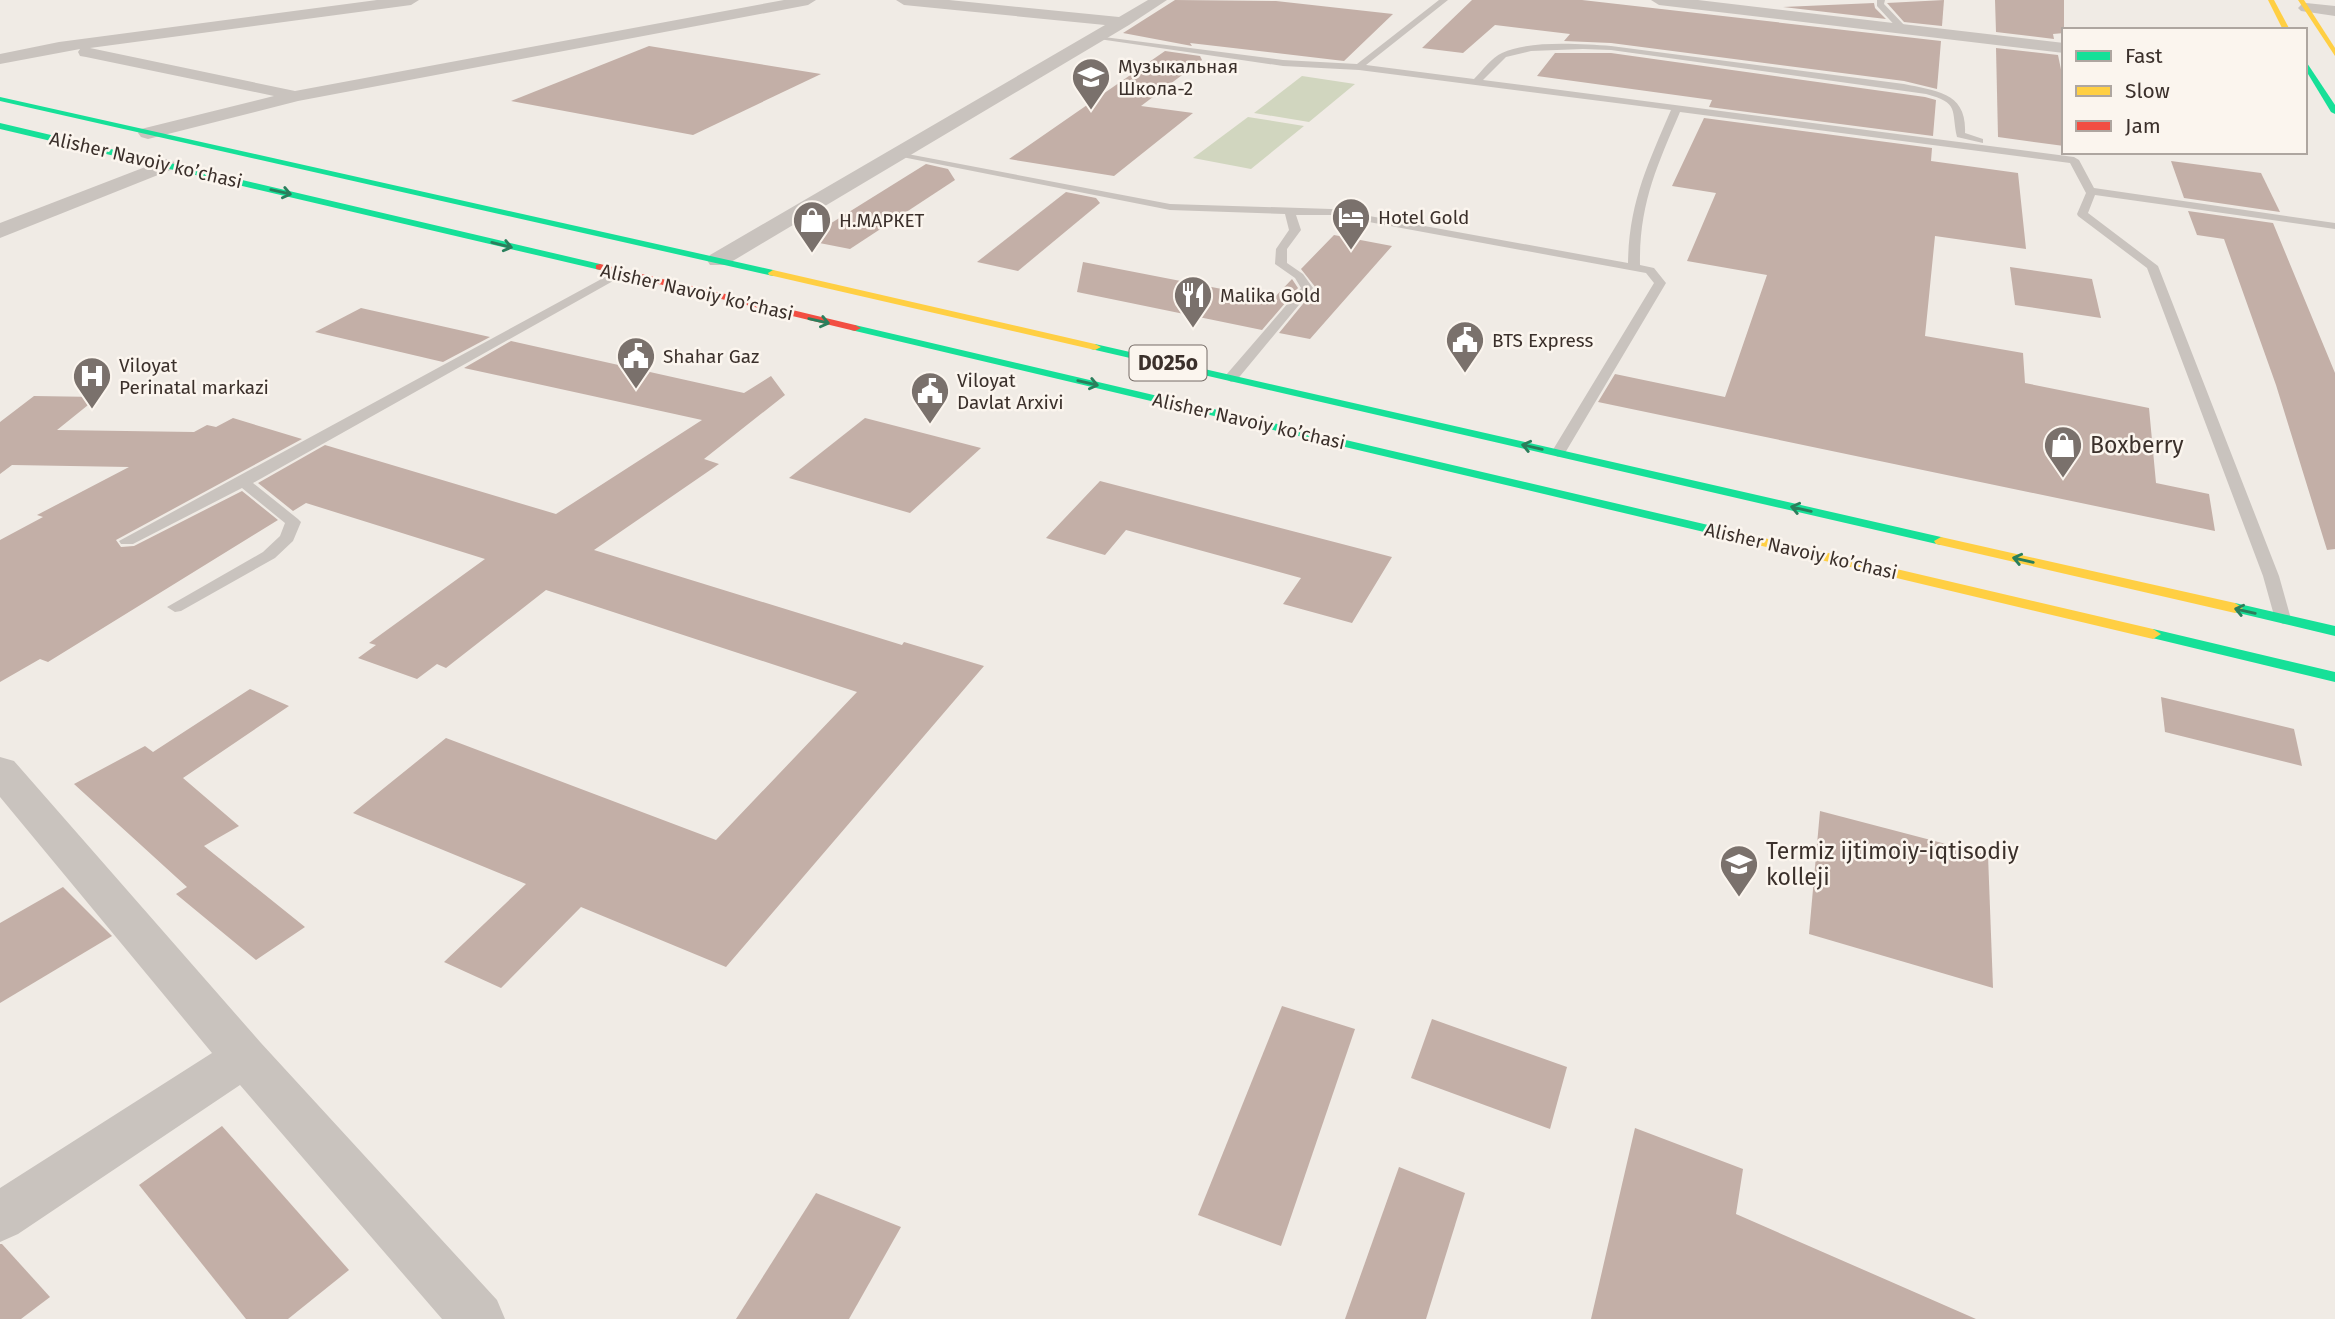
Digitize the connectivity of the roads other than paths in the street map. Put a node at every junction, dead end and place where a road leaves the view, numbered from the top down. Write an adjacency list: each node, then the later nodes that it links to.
1 (411, 0): 12 (street)
2 (808, 0): 25 (street)
3 (904, 0): 13 (street)
4 (1159, 0): 13 (street)
5 (1444, 0): 22 (lane)
6 (1659, 0): 15 (street)
7 (1881, 0): 15 (lane)
8 (2271, 0): 14 (main road)
9 (242, 3): 12 (street)
10 (2303, 4): 11 (street); 20 (main road)
11 (2335, 11)
12 (278, 19): 18 (street)
13 (1123, 22): 17 (street)
14 (2286, 28)
15 (1903, 29): 19 (street)
16 (12, 38): 18 (street)
17 (1096, 38): 22 (lane); 31 (street)
18 (59, 47): 21 (street); 25 (street)
19 (2062, 48)
20 (2335, 54)
21 (0, 59)
22 (1359, 67): 24 (lane)
23 (2308, 72): 28 (main road)
24 (1476, 82): 27 (lane); 32 (lane)
25 (298, 96): 30 (street)
26 (0, 99): 30 (main road, Alisher Navoiy ko’chasi / D025o)
27 (1677, 108): 32 (lane); 39 (lane)
28 (2335, 111)
29 (0, 127): 33 (main road, Alisher Navoiy ko’chasi)
30 (148, 133): 38 (main road, Alisher Navoiy ko’chasi / D025o)
31 (897, 155): 35 (lane); 38 (street)
32 (2047, 156): 34 (lane)
33 (166, 165): 37 (street); 40 (main road, Alisher Navoiy ko’chasi, one-way to 40)
34 (2090, 191): 36 (lane); 47 (lane)
35 (1289, 211): 39 (lane); 41 (lane)
36 (2335, 226)
37 (0, 232)
38 (718, 260): 41 (main road, Alisher Navoiy ko’chasi / D025o)
39 (1634, 267): 43 (lane)
40 (618, 274): 42 (main road, Alisher Navoiy ko’chasi, one-way to 42); 44 (lane)
41 (1231, 378): 42 (main road, Alisher Navoiy ko’chasi / D025o)
42 (1454, 448): 43 (main road, Alisher Navoiy ko’chasi / D025o, one-way to 42); 49 (main road, Alisher Navoiy ko’chasi)
43 (1558, 453): 47 (main road, Alisher Navoiy ko’chasi / D025o, one-way to 43)
44 (243, 482): 45 (lane); 46 (lane)
45 (127, 541)
46 (175, 607)
47 (2283, 619): 48 (main road, Alisher Navoiy ko’chasi / D025o)
48 (2335, 631)
49 (2335, 677)
50 (0, 771): 51 (street)
51 (244, 1057): 52 (street); 53 (street)
52 (0, 1217)
53 (478, 1319)

